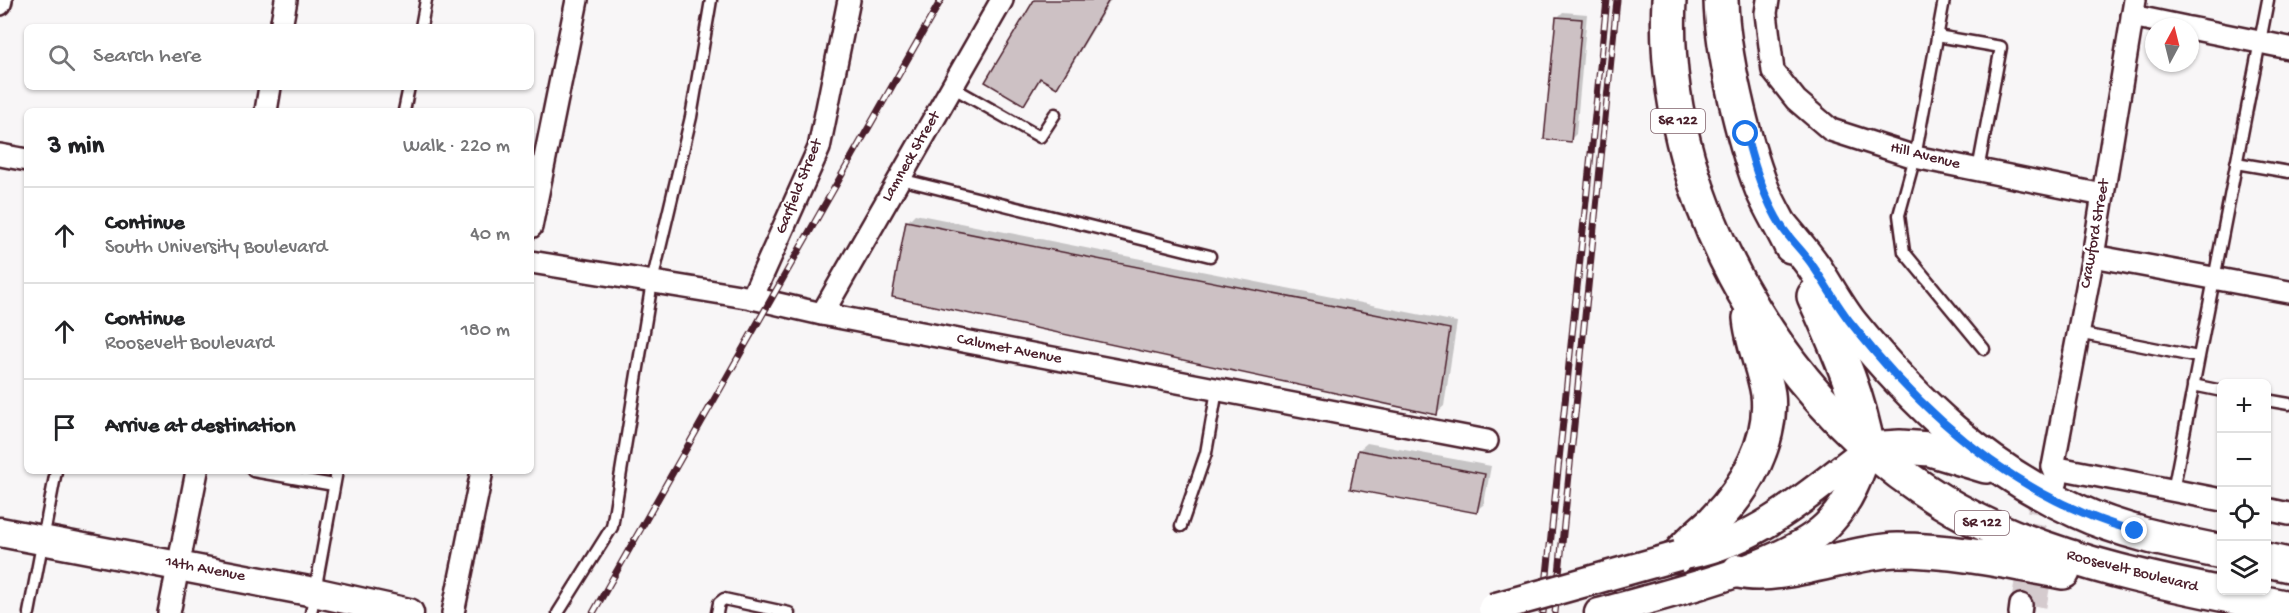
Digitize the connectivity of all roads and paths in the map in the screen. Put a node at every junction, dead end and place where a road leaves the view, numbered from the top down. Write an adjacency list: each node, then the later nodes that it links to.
1 (285, 0): 14 (street)
2 (426, 0): 15 (lane)
3 (577, 0): 34 (street)
4 (711, 0): 40 (lane)
5 (849, 0): 42 (street, Garfield Street)
6 (1002, 0): 20 (street, Lamneck Street)
7 (1669, 0): 43 (main road, SR 122)
8 (1721, 0): 35 (main road)
9 (1768, 0): 27 (street, Hill Avenue)
10 (1944, 0): 17 (lane)
11 (2268, 0): 18 (lane)
12 (2133, 8): 13 (street); 33 (street, Crawford Street)
13 (2160, 18)
14 (281, 24)
15 (422, 24)
16 (2199, 30): 18 (street)
17 (1937, 36): 27 (lane); 30 (lane)
18 (2261, 43): 19 (street); 29 (lane)
19 (2289, 48)
20 (952, 87): 25 (lane); 32 (street, Lamneck Street)
21 (270, 90): 23 (street)
22 (408, 90): 24 (lane)
23 (266, 108)
24 (405, 108)
25 (1055, 114)
26 (0, 155): 28 (street)
27 (1915, 157): 30 (street, Hill Avenue); 46 (lane)
28 (24, 159)
29 (2236, 163): 31 (lane); 39 (lane)
30 (1978, 170): 33 (street, Hill Avenue)
31 (2289, 172)
32 (900, 179): 36 (lane); 44 (street, Lamneck Street)
33 (2103, 195): 37 (street, Crawford Street)
34 (534, 212)
35 (1782, 228): 54 (main road); 55 (main road)
36 (1210, 256)
37 (2093, 256): 39 (street); 45 (street, Crawford Street)
38 (534, 262): 40 (street, Calumet Avenue)
39 (2214, 276): 41 (street); 47 (lane)
40 (652, 282): 42 (street, Calumet Avenue); 83 (lane)
41 (2289, 292)
42 (752, 298): 44 (street, Calumet Avenue)
43 (1749, 301): 54 (main road, Roosevelt Boulevard / SR 122); 70 (main road)
44 (822, 315): 49 (street, Calumet Avenue)
45 (2078, 333): 47 (lane); 62 (street, Crawford Street)
46 (1984, 349)
47 (2199, 357): 48 (lane)
48 (2193, 385): 50 (lane); 62 (lane)
49 (1217, 390): 53 (street, Calumet Avenue); 66 (lane)
50 (2217, 390)
51 (2271, 401): 52 (lane)
52 (2289, 404)
53 (1487, 441)
54 (1868, 449): 55 (main road); 70 (main road); 74 (main road, Roosevelt Boulevard / SR 122); 75 (main road)
55 (2006, 470): 69 (main road)
56 (55, 474): 68 (lane)
57 (196, 474): 72 (street)
58 (270, 474): 61 (lane)
59 (336, 474): 61 (lane)
60 (481, 474): 82 (street)
61 (334, 485): 76 (lane)
62 (2173, 491): 63 (street)
63 (2217, 500)
64 (2271, 510): 65 (street)
65 (2289, 514)
66 (1181, 526)
67 (0, 532): 68 (main road, 14th Avenue)
68 (44, 540): 72 (main road, 14th Avenue); 79 (lane)
69 (2217, 551)
70 (1678, 556): 78 (main road, bridge)
71 (2271, 561): 73 (main road)
72 (178, 565): 76 (main road, 14th Avenue); 80 (street)
73 (2289, 565)
74 (2109, 570): 75 (main road); 77 (main road, Roosevelt Boulevard / SR 122)
75 (1739, 571): 86 (main road)
76 (313, 602): 81 (main road, 14th Avenue)
77 (2289, 608)
78 (1486, 611)
79 (29, 613)
80 (169, 613)
81 (409, 613)
82 (453, 613)
83 (558, 613)
84 (717, 613): 85 (lane)
85 (789, 613)
86 (1599, 613)

